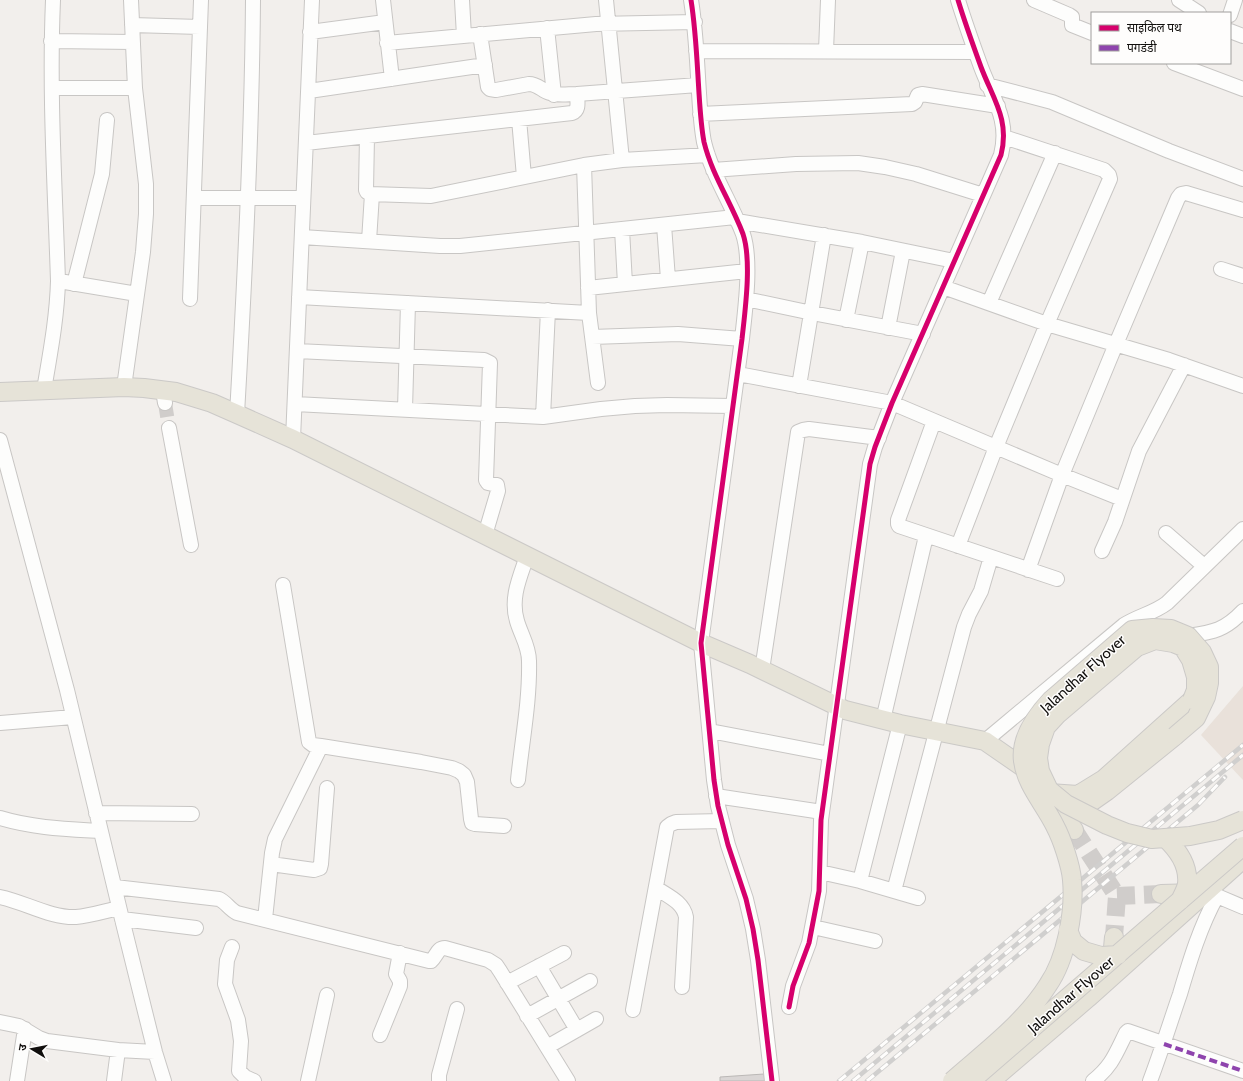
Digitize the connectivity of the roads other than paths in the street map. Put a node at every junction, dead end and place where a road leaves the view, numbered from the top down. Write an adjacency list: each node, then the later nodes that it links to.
1 (53, 0): 27 (street)
2 (131, 0): 18 (street)
3 (201, 0): 19 (street)
4 (253, 0): 62 (street)
5 (312, 0): 22 (street)
6 (382, 0): 15 (street)
7 (462, 0): 25 (street)
8 (606, 0): 17 (street)
9 (690, 0): 16 (street)
10 (828, 0): 31 (street)
11 (958, 0): 32 (street)
12 (1034, 0): 23 (street)
13 (1235, 0): 14 (street)
14 (1231, 12)
15 (385, 22): 22 (street); 29 (street)
16 (694, 22): 17 (street); 30 (street)
17 (608, 23): 20 (street); 41 (street)
18 (132, 25): 19 (street); 28 (street)
19 (200, 26): 61 (street)
20 (547, 28): 24 (street); 43 (street)
21 (1231, 31): 26 (street)
22 (310, 32): 42 (street)
23 (1091, 32)
24 (480, 34): 25 (street); 34 (street)
25 (464, 36): 29 (street)
26 (1243, 36)
27 (51, 41): 28 (street); 38 (street)
28 (133, 42): 39 (street)
29 (387, 43): 35 (street)
30 (696, 51): 31 (street); 36 (street)
31 (826, 51): 32 (street)
32 (975, 52): 37 (street)
33 (1177, 64): 40 (street)
34 (485, 65): 35 (street); 43 (street)
35 (392, 79): 42 (street)
36 (698, 85): 41 (street); 46 (street)
37 (988, 85): 45 (street); 58 (street)
38 (52, 88): 39 (street); 79 (street)
39 (135, 88): 84 (street)
40 (1243, 89)
41 (615, 90): 44 (street); 54 (street)
42 (309, 91): 51 (street)
43 (554, 94): 44 (street)
44 (577, 94): 48 (street)
45 (998, 106): 46 (street); 49 (street)
46 (700, 114): 53 (street)
47 (107, 120): 80 (street)
48 (519, 120): 50 (street); 57 (street)
49 (1004, 136): 52 (street); 60 (street)
50 (367, 137): 51 (street); 59 (street)
51 (306, 144): 63 (street)
52 (1055, 153): 89 (street); 94 (street)
53 (708, 155): 54 (street); 56 (street)
54 (622, 160): 55 (street)
55 (584, 165): 57 (street); 68 (street)
56 (713, 170): 60 (street); 65 (street)
57 (524, 177): 59 (street)
58 (1243, 179)
59 (372, 194): 71 (street)
60 (983, 195): 74 (street)
61 (195, 198): 62 (street); 86 (street)
62 (248, 198): 63 (street); 114 (street)
63 (303, 198): 70 (street)
64 (1243, 210): 99 (street)
65 (736, 219): 66 (street); 69 (street); 76 (street)
66 (664, 225): 67 (street); 78 (street)
67 (622, 230): 68 (street); 81 (street)
68 (586, 233): 71 (street); 83 (street)
69 (824, 236): 72 (street); 92 (street)
70 (302, 237): 71 (street); 85 (street)
71 (369, 241)
72 (862, 242): 73 (street); 93 (street)
73 (903, 251): 74 (street); 95 (street)
74 (954, 261): 82 (street)
75 (1221, 269): 77 (street)
76 (747, 271): 78 (street); 87 (street)
77 (1243, 276)
78 (668, 280): 81 (street)
79 (58, 282): 80 (street); 108 (street)
80 (74, 284): 84 (street)
81 (625, 284): 83 (street)
82 (943, 286): 89 (street); 96 (street)
83 (588, 288): 91 (street)
84 (137, 294): 107 (street)
85 (299, 298): 88 (street); 100 (street)
86 (190, 299)
87 (746, 299): 92 (street); 98 (street)
88 (408, 303): 90 (street); 101 (street)
89 (989, 303): 94 (street)
90 (548, 310): 91 (street); 116 (street)
91 (589, 313): 97 (street)
92 (812, 313): 93 (street); 105 (street)
93 (846, 320): 95 (street)
94 (1047, 324): 99 (street); 122 (street)
95 (888, 328): 96 (street)
96 (923, 334): 110 (street)
97 (592, 337): 98 (street); 104 (street)
98 (742, 339): 103 (street)
99 (1116, 344): 102 (street); 124 (street)
100 (297, 351): 101 (street); 111 (street)
101 (407, 357): 113 (street); 115 (street)
102 (1184, 364): 106 (street); 125 (street)
103 (738, 374): 105 (street); 112 (street)
104 (598, 383)
105 (799, 386): 110 (street)
106 (1243, 386)
107 (124, 387): 108 (main road); 114 (main road)
108 (44, 390): 109 (main road)
109 (0, 392)
110 (892, 403): 117 (street); 119 (street)
111 (295, 404): 113 (street); 120 (street)
112 (734, 406): 116 (street); 141 (street)
113 (405, 409): 115 (street)
114 (237, 414): 120 (main road)
115 (489, 415): 116 (street); 128 (street)
116 (544, 417)
117 (934, 421): 122 (street); 129 (street)
118 (169, 428): 130 (street)
119 (879, 438): 142 (street); 143 (street)
120 (293, 439): 128 (main road)
121 (0, 440): 123 (street)
122 (996, 447): 124 (street); 131 (street)
123 (4, 468): 144 (street)
124 (1062, 475): 125 (street); 136 (street)
125 (1122, 499): 132 (street)
126 (1243, 529): 135 (street)
127 (1166, 533): 135 (street)
128 (485, 535): 133 (main road)
129 (926, 536): 131 (street); 145 (street)
130 (191, 545)
131 (958, 546): 134 (street)
132 (1102, 551)
133 (527, 556): 141 (main road); 153 (street)
134 (991, 557): 136 (street); 149 (street)
135 (1204, 566): 150 (street)
136 (1028, 570): 137 (street)
137 (1057, 579)
138 (283, 584): 151 (street)
139 (1243, 611): 140 (street)
140 (1188, 636): 160 (main road, Jalandhar Flyover, bridge); 186 (main road, Jalandhar Flyover, bridge)
141 (701, 643): 142 (main road); 148 (street)
142 (762, 670): 143 (main road)
143 (837, 707): 145 (main road); 152 (street)
144 (73, 717): 146 (street); 158 (street)
145 (883, 720): 147 (main road)
146 (0, 723)
147 (900, 724): 149 (main road); 172 (street)
148 (710, 731): 152 (street); 156 (street)
149 (936, 732): 150 (main road); 175 (street)
150 (984, 741): 155 (main road)
151 (321, 746): 164 (street); 170 (street)
152 (830, 754): 157 (street)
153 (518, 780)
154 (327, 788): 170 (street)
155 (1049, 793): 160 (main road); 167 (main road, Jalandhar Flyover, bridge)
156 (716, 796): 157 (street); 163 (street)
157 (822, 812): 171 (street)
158 (96, 813): 159 (street); 166 (street)
159 (192, 814)
160 (1065, 814): 165 (main road)
161 (0, 818): 166 (street)
162 (1243, 820): 167 (main road, Jalandhar Flyover, bridge)
163 (722, 821): 174 (street); 221 (street)
164 (504, 826)
165 (1074, 830)
166 (100, 832): 173 (street)
167 (1165, 838): 180 (main road, bridge)
168 (1243, 846): 180 (main road, Jalandhar Flyover, bridge)
169 (1243, 859): 176 (main road)
170 (271, 864): 183 (street)
171 (820, 872): 172 (street); 184 (street)
172 (860, 881): 175 (street)
173 (115, 888): 182 (street); 183 (street)
174 (656, 888): 197 (street); 202 (street)
175 (894, 891): 179 (street)
176 (1210, 893): 177 (main road); 181 (street); 194 (main road); 209 (street)
177 (1161, 894)
178 (0, 897): 182 (street)
179 (918, 898)
180 (1180, 901): 192 (main road, Jalandhar Flyover, bridge)
181 (1243, 906)
182 (120, 913): 185 (street); 212 (street)
183 (265, 919): 191 (street)
184 (813, 927): 188 (street); 200 (street)
185 (196, 928)
186 (1068, 930): 192 (main road, bridge); 222 (main road, Jalandhar Flyover, bridge)
187 (1114, 937): 194 (main road)
188 (875, 941)
189 (232, 947): 217 (street)
190 (564, 953): 193 (street)
191 (400, 954): 196 (street); 208 (street)
192 (1118, 955): 223 (main road, Jalandhar Flyover, bridge)
193 (539, 966): 196 (street); 199 (street)
194 (1111, 978): 224 (main road)
195 (590, 981): 199 (street)
196 (507, 983): 203 (street)
197 (682, 987)
198 (327, 995): 218 (street)
199 (558, 999): 203 (street); 207 (street)
200 (789, 1007)
201 (457, 1009): 219 (street)
202 (633, 1010)
203 (527, 1016): 210 (street)
204 (596, 1020): 207 (street)
205 (0, 1022): 206 (street)
206 (25, 1029): 211 (street); 214 (street)
207 (577, 1030): 210 (street)
208 (380, 1035)
209 (1164, 1044): 213 (street); 225 (street); 226 (street)
210 (547, 1047): 220 (street)
211 (118, 1050): 212 (street); 215 (street)
212 (155, 1052): 216 (street)
213 (1243, 1070)
214 (17, 1081)
215 (114, 1081)
216 (164, 1081)
217 (254, 1081)
218 (308, 1081)
219 (439, 1081)
220 (568, 1081)
221 (772, 1081)
222 (952, 1081)
223 (971, 1081)
224 (991, 1081)
225 (1094, 1081)
226 (1150, 1081)

